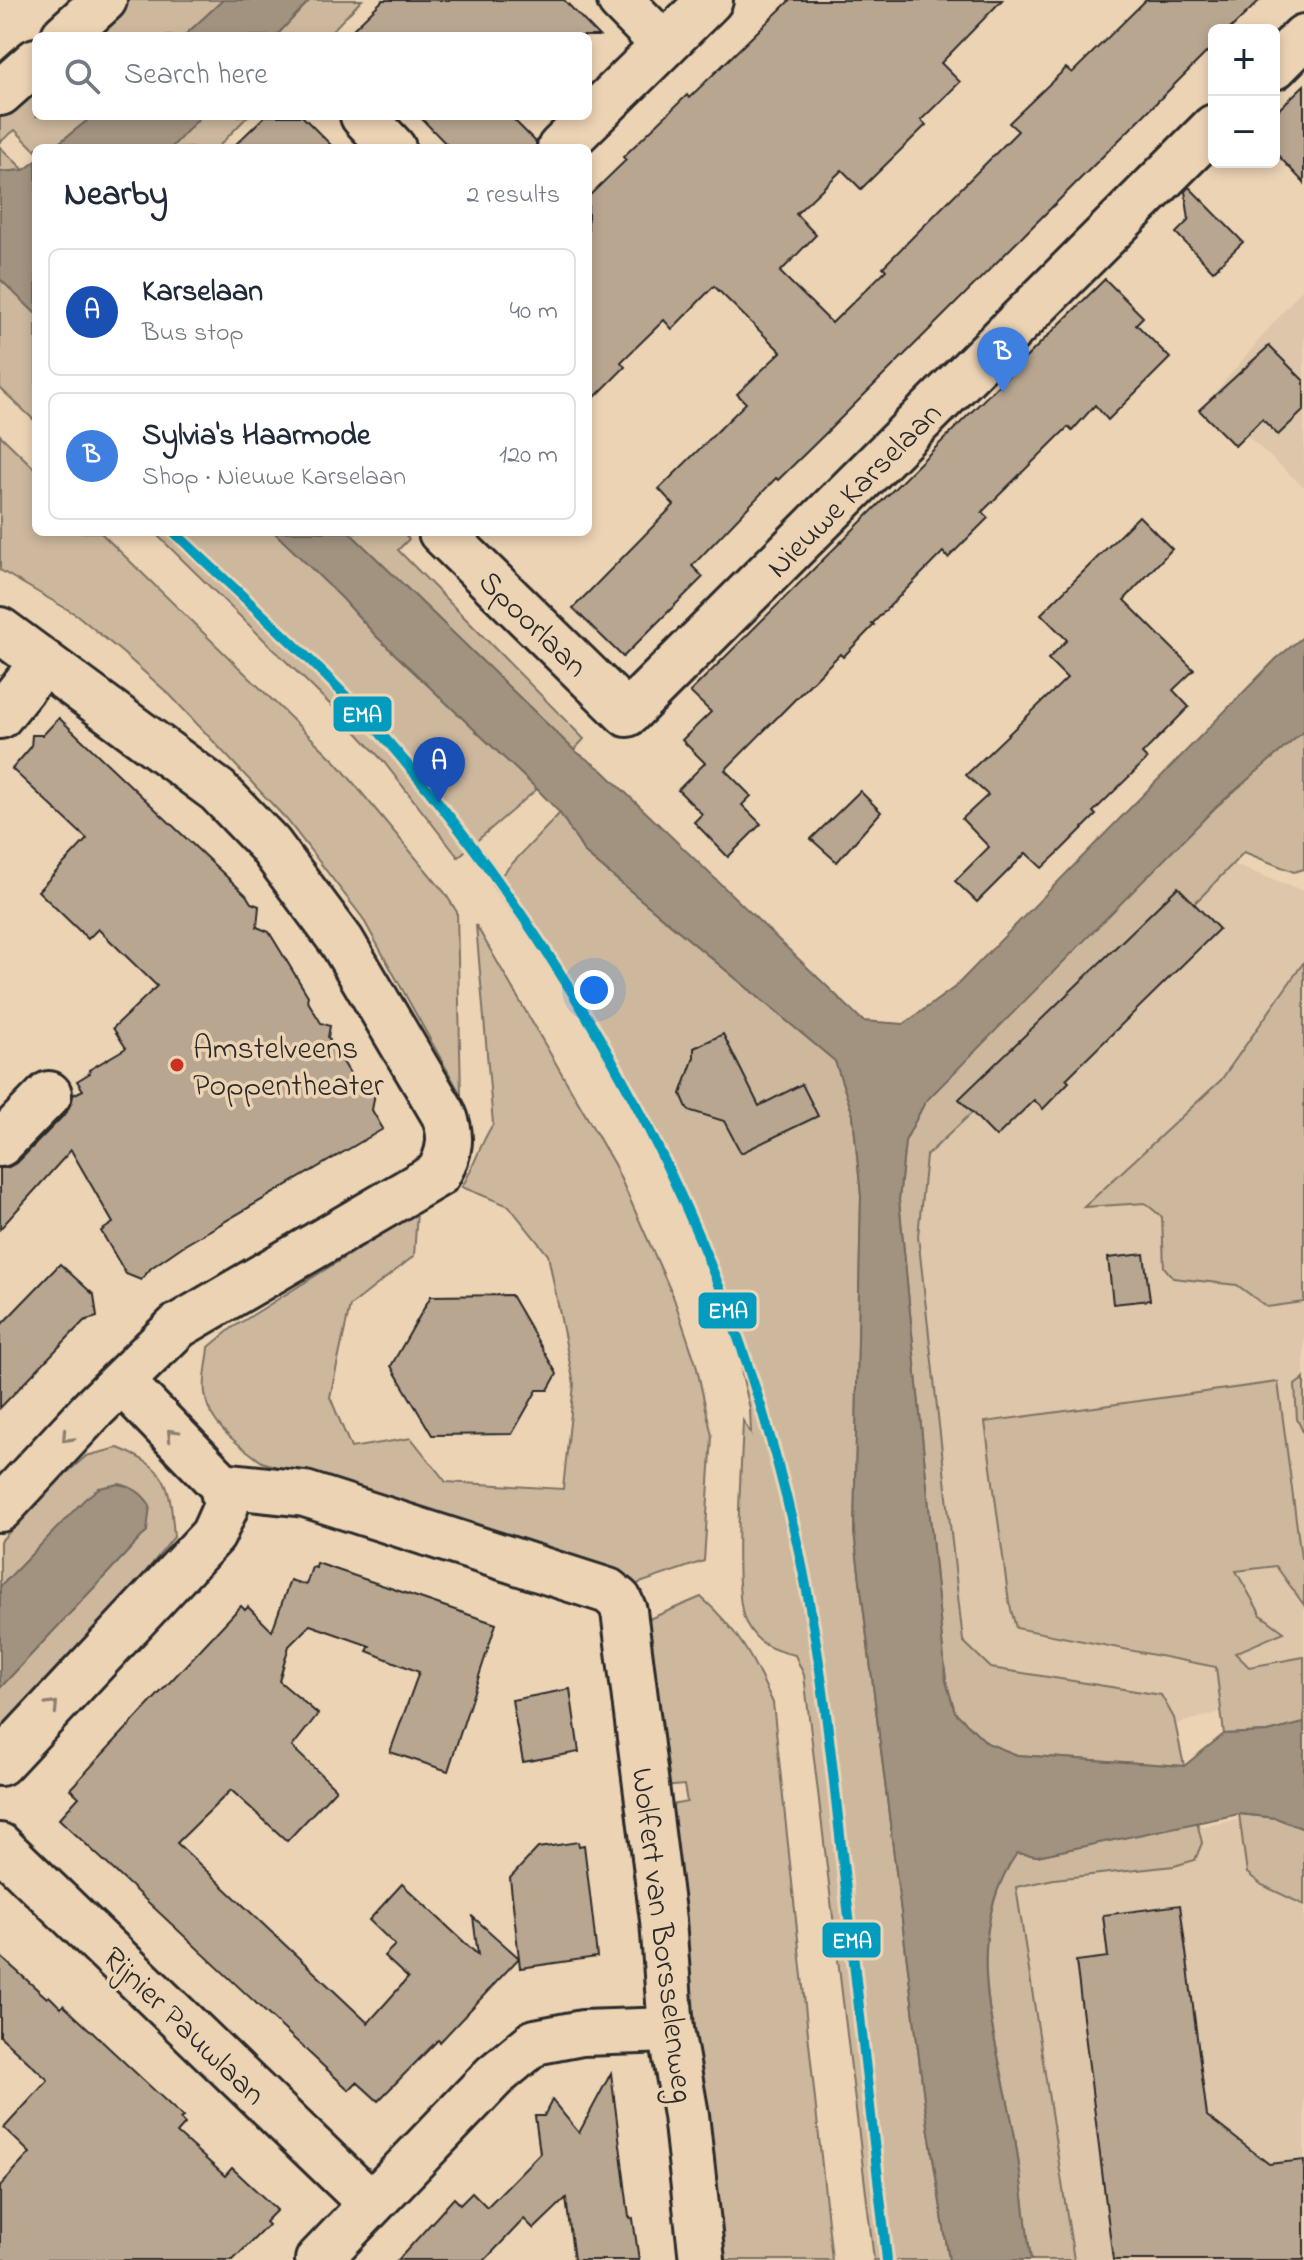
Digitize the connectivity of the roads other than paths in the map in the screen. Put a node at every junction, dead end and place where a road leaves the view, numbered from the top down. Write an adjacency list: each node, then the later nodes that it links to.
1 (104, 0): 4 (street)
2 (620, 0): 6 (street)
3 (710, 0): 6 (street)
4 (68, 32)
5 (1304, 37): 7 (street)
6 (664, 45): 10 (street)
7 (1280, 61)
8 (32, 65): 9 (street)
9 (0, 93)
10 (592, 116)
11 (367, 120): 14 (street)
12 (588, 120): 15 (street)
13 (1208, 133): 19 (street, Nieuwe Karselaan)
14 (389, 144)
15 (564, 144)
16 (445, 536): 19 (street, Spoorlaan)
17 (0, 630): 18 (street)
18 (43, 662): 20 (street); 23 (street)
19 (627, 714)
20 (0, 716)
21 (49, 1094): 22 (street)
22 (0, 1144)
23 (122, 1382): 24 (street, one-way to 23); 25 (street, one-way to 25)
24 (222, 1485): 26 (street, one-way to 24); 28 (street, Wolfert van Borsselenweg)
25 (0, 1509)
26 (0, 1763)
27 (0, 1846): 29 (street, Rijnier Pauwlaan)
28 (671, 2030): 29 (street); 31 (street, Wolfert van Borsselenweg)
29 (371, 2204): 30 (street)
30 (318, 2260)
31 (702, 2260)

